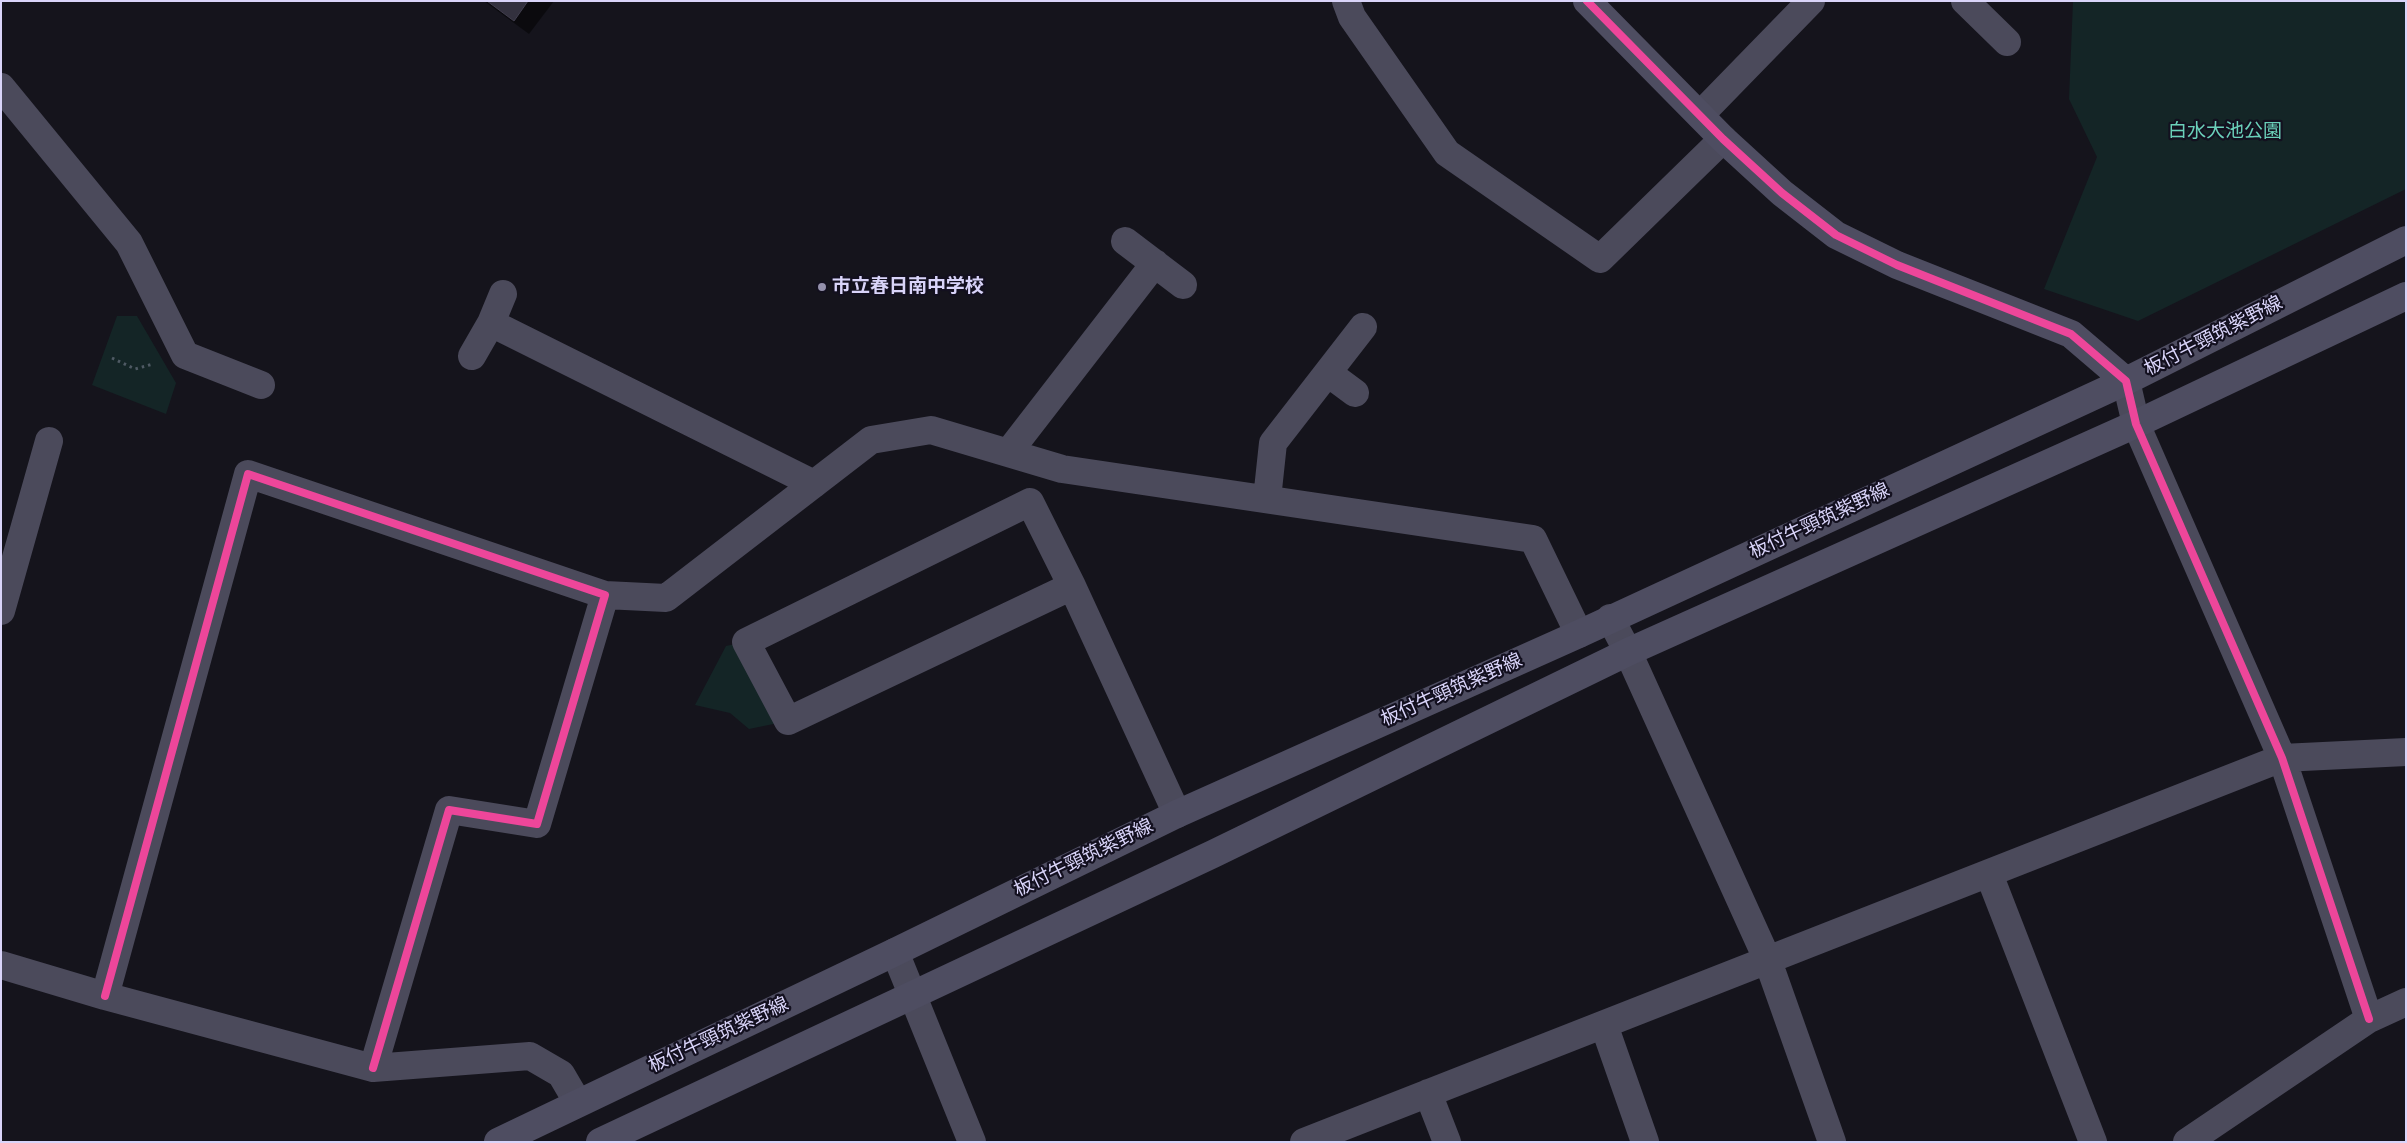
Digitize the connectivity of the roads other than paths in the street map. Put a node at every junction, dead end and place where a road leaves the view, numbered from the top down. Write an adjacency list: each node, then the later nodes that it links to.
1 (1346, 1): 8 (street)
2 (1587, 1): 7 (main road)
3 (1811, 1): 7 (street)
4 (1965, 1): 5 (street)
5 (2007, 42)
6 (1, 87): 20 (street)
7 (1700, 115): 8 (main road)
8 (1723, 138): 19 (main road)
9 (2406, 240): 19 (main road, 板付牛頸筑紫野線)
10 (1125, 241): 11 (street)
11 (1154, 263): 12 (street); 24 (street)
12 (1183, 284)
13 (503, 294): 15 (street)
14 (2406, 296): 22 (main road, 板付牛頸筑紫野線)
15 (491, 323): 17 (street); 25 (street)
16 (1363, 327): 18 (street)
17 (472, 356)
18 (1328, 372): 21 (street); 26 (street)
19 (2126, 381): 22 (street); 30 (main road, 板付牛頸筑紫野線)
20 (262, 385)
21 (1355, 393)
22 (2136, 424): 32 (main road, 板付牛頸筑紫野線); 34 (street)
23 (49, 441): 29 (street)
24 (1008, 453): 25 (street); 26 (street)
25 (814, 484): 28 (street)
26 (1267, 499): 31 (street)
27 (1072, 586): 27 (street); 35 (street)
28 (604, 595): 41 (street); 45 (street)
29 (1, 611)
30 (1610, 618): 31 (main road, 板付牛頸筑紫野線); 32 (street)
31 (1579, 634): 35 (main road, 板付牛頸筑紫野線)
32 (1628, 652): 38 (street); 40 (main road, 板付牛頸筑紫野線)
33 (2406, 752): 34 (street)
34 (2282, 758): 36 (street); 43 (street)
35 (1177, 814): 37 (main road, 板付牛頸筑紫野線)
36 (1989, 874): 38 (street); 55 (street)
37 (895, 952): 40 (street); 47 (main road, 板付牛頸筑紫野線)
38 (1768, 960): 44 (street); 54 (street)
39 (1, 965): 41 (street)
40 (913, 995): 49 (main road, 板付牛頸筑紫野線); 50 (street)
41 (105, 996): 45 (street)
42 (2406, 1002): 43 (street)
43 (2369, 1019): 56 (street)
44 (1604, 1025): 46 (street); 53 (street)
45 (373, 1068): 47 (street)
46 (1428, 1093): 51 (street); 52 (street)
47 (578, 1103): 48 (main road, 板付牛頸筑紫野線)
48 (498, 1142)
49 (600, 1142)
50 (972, 1142)
51 (1304, 1142)
52 (1447, 1142)
53 (1645, 1142)
54 (1832, 1142)
55 (2094, 1142)
56 (2187, 1142)

